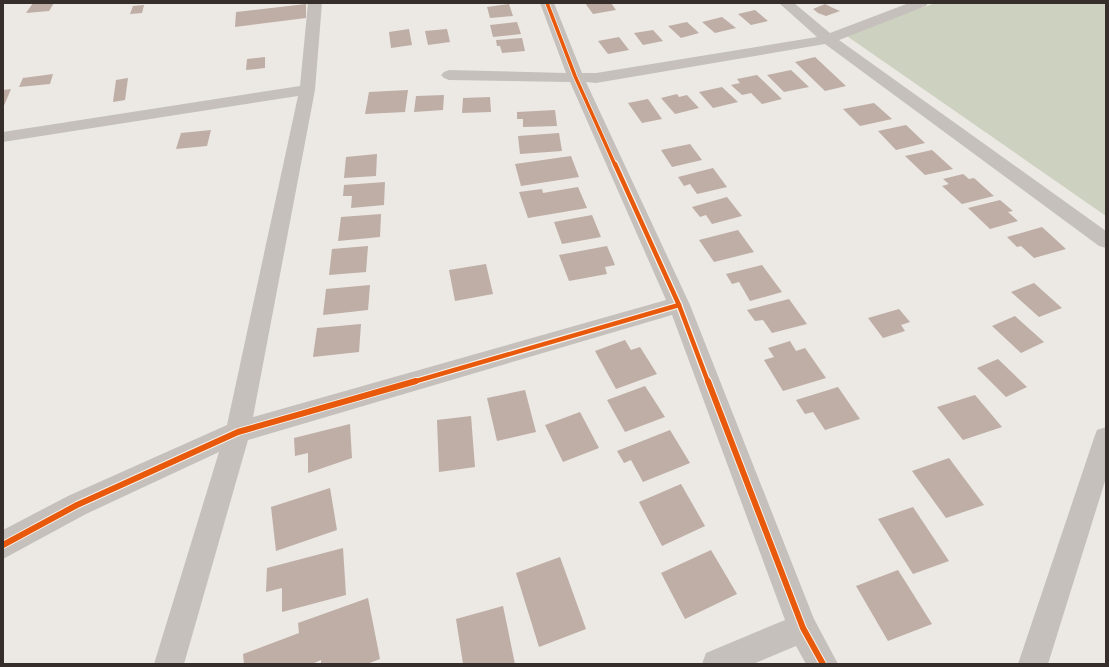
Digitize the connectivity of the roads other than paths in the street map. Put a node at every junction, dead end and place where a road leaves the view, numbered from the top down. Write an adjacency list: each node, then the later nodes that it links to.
1 (315, 3): 8 (street)
2 (547, 3): 7 (street)
3 (786, 3): 5 (street)
4 (921, 3): 5 (street)
5 (828, 39): 7 (street); 10 (street)
6 (449, 75): 7 (street)
7 (575, 76): 11 (street)
8 (307, 90): 9 (street); 12 (street)
9 (3, 137)
10 (1106, 241)
11 (679, 305): 12 (street); 15 (street)
12 (238, 432): 14 (street); 16 (street)
13 (1106, 438): 19 (street)
14 (3, 545)
15 (802, 628): 17 (street); 18 (street)
16 (169, 664)
17 (717, 664)
18 (823, 664)
19 (1033, 664)

